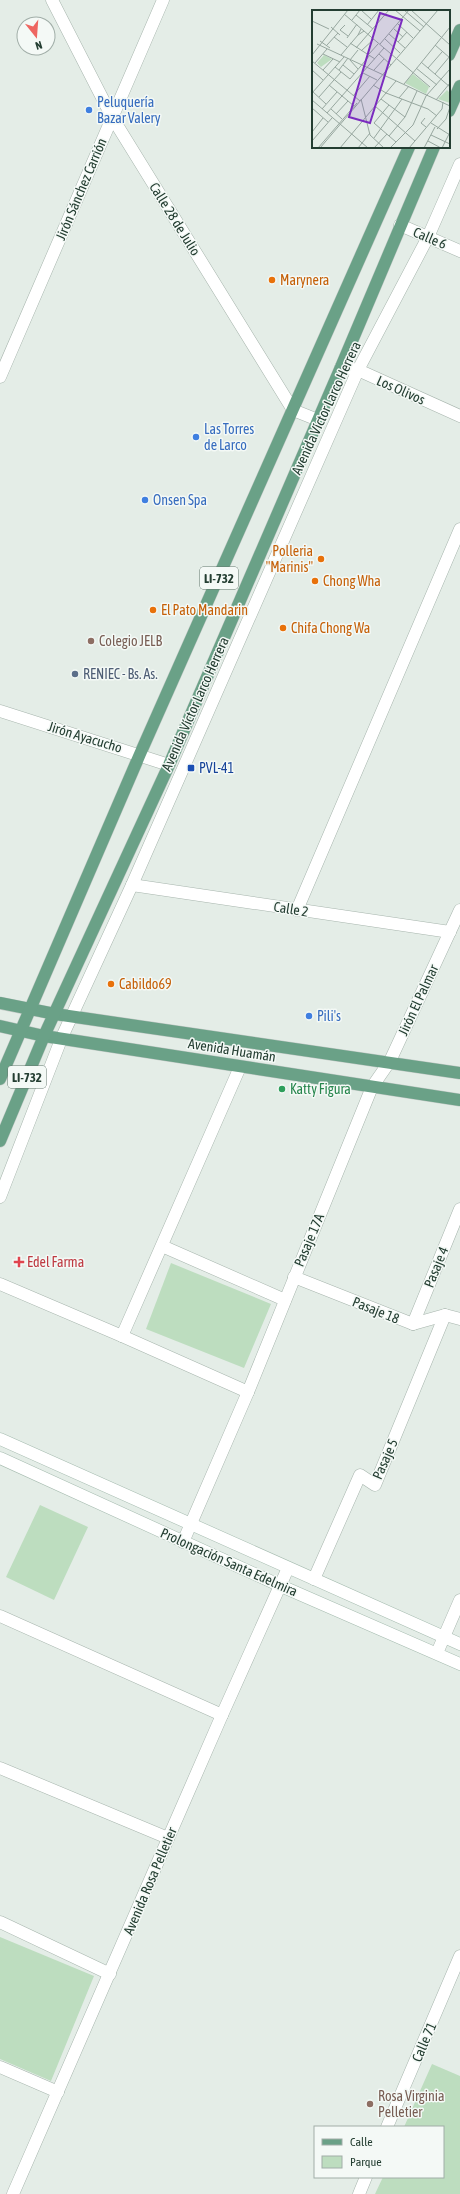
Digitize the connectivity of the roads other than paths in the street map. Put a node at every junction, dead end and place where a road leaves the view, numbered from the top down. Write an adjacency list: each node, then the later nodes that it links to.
1 (52, 0): 7 (street, Calle 28 de Julio)
2 (163, 0): 7 (street, Jirón Sánchez Carrión)
3 (460, 30): 4 (main road)
4 (450, 53)
5 (460, 86): 6 (main road)
6 (450, 109)
7 (112, 117): 14 (street, Jirón Sánchez Carrión); 18 (street, Calle 28 de Julio)
8 (409, 148): 18 (main road, Avenida Víctor Larco Herrera / LI-732)
9 (434, 148): 11 (main road, Avenida Víctor Larco Herrera / LI-732)
10 (460, 164): 12 (street, Avenida Víctor Larco Herrera)
11 (400, 225): 12 (street, Calle 6); 15 (main road, Avenida Víctor Larco Herrera / LI-732)
12 (428, 237): 13 (street, Calle 6); 16 (street, Avenida Víctor Larco Herrera)
13 (460, 251)
14 (3, 360): 17 (street, Jirón Sánchez Carrión)
15 (341, 367): 16 (street, Los Olivos); 20 (main road, Avenida Víctor Larco Herrera / LI-732)
16 (358, 370): 19 (street, Los Olivos); 25 (street, Avenida Víctor Larco Herrera)
17 (0, 378)
18 (293, 410): 20 (street); 23 (main road, Avenida Víctor Larco Herrera / LI-732)
19 (460, 416)
20 (318, 420): 24 (main road, Avenida Víctor Larco Herrera / LI-732)
21 (460, 529): 26 (street)
22 (0, 711): 23 (street, Jirón Ayacucho)
23 (140, 754): 24 (street, Jirón Ayacucho); 30 (main road, Avenida Víctor Larco Herrera / LI-732)
24 (169, 765): 31 (main road, Avenida Víctor Larco Herrera / LI-732)
25 (132, 885): 26 (street, Calle 2); 32 (street, Avenida Víctor Larco Herrera)
26 (297, 910): 28 (street, Calle 2)
27 (460, 910): 28 (street, Jirón El Palmar)
28 (450, 932): 37 (street, Jirón El Palmar)
29 (0, 1003): 30 (main road, Avenida Huamán)
30 (29, 1008): 31 (main road, Avenida Huamán); 34 (main road, Avenida Víctor Larco Herrera / LI-732)
31 (55, 1014): 32 (main road, Avenida Huamán); 35 (main road, Avenida Víctor Larco Herrera / LI-732)
32 (73, 1016): 36 (street, Avenida Víctor Larco Herrera); 37 (main road, Avenida Huamán)
33 (0, 1026): 34 (main road, Avenida Huamán)
34 (21, 1030): 35 (main road, Avenida Huamán); 40 (main road, Avenida Víctor Larco Herrera / LI-732)
35 (44, 1036): 36 (main road, Avenida Huamán); 43 (main road, Avenida Víctor Larco Herrera / LI-732)
36 (62, 1037): 38 (main road, Avenida Huamán); 45 (street, Avenida Víctor Larco Herrera)
37 (390, 1061): 39 (main road, Avenida Huamán); 41 (street, Jirón El Palmar)
38 (240, 1067): 41 (main road, Avenida Huamán); 47 (street)
39 (460, 1073)
40 (0, 1079)
41 (372, 1087): 42 (main road, Avenida Huamán); 48 (street, Pasaje 17A)
42 (460, 1100)
43 (5, 1117): 44 (main road, Avenida Víctor Larco Herrera / LI-732)
44 (0, 1141)
45 (0, 1197)
46 (460, 1209): 53 (street, Pasaje 4)
47 (162, 1246): 50 (street); 54 (street)
48 (294, 1277): 50 (street, Pasaje 17A); 53 (street, Pasaje 18)
49 (0, 1284): 54 (street)
50 (284, 1300): 55 (street, Pasaje 17A)
51 (445, 1314): 52 (street); 53 (street, Pasaje 18); 61 (street, Pasaje 5)
52 (460, 1319)
53 (412, 1324)
54 (122, 1336): 55 (street)
55 (248, 1392): 58 (street, Pasaje 17A)
56 (0, 1439): 58 (street, Prolongación Santa Edelmira)
57 (0, 1458): 59 (street, Prolongación Santa Edelmira)
58 (190, 1525): 59 (street, Pasaje 17A); 60 (street, Prolongación Santa Edelmira)
59 (183, 1542): 62 (street, Prolongación Santa Edelmira)
60 (288, 1568): 61 (street, Prolongación Santa Edelmira); 62 (street, Avenida Rosa Pelletier)
61 (314, 1579): 65 (street, Prolongación Santa Edelmira)
62 (281, 1586): 67 (street, Prolongación Santa Edelmira); 69 (street, Avenida Rosa Pelletier)
63 (460, 1600): 65 (street)
64 (0, 1616): 69 (street)
65 (444, 1637): 66 (street, Prolongación Santa Edelmira); 67 (street)
66 (460, 1644)
67 (437, 1653): 68 (street, Prolongación Santa Edelmira)
68 (460, 1664)
69 (222, 1715): 71 (street, Avenida Rosa Pelletier)
70 (0, 1768): 71 (street)
71 (168, 1838): 74 (street, Avenida Rosa Pelletier)
72 (0, 1922): 74 (street)
73 (460, 1956): 77 (street, Calle 71)
74 (110, 1974): 76 (street, Avenida Rosa Pelletier)
75 (0, 2067): 76 (street)
76 (58, 2092): 79 (street, Avenida Rosa Pelletier)
77 (387, 2126)
78 (366, 2178): 80 (street)
79 (14, 2194)
80 (359, 2194)

